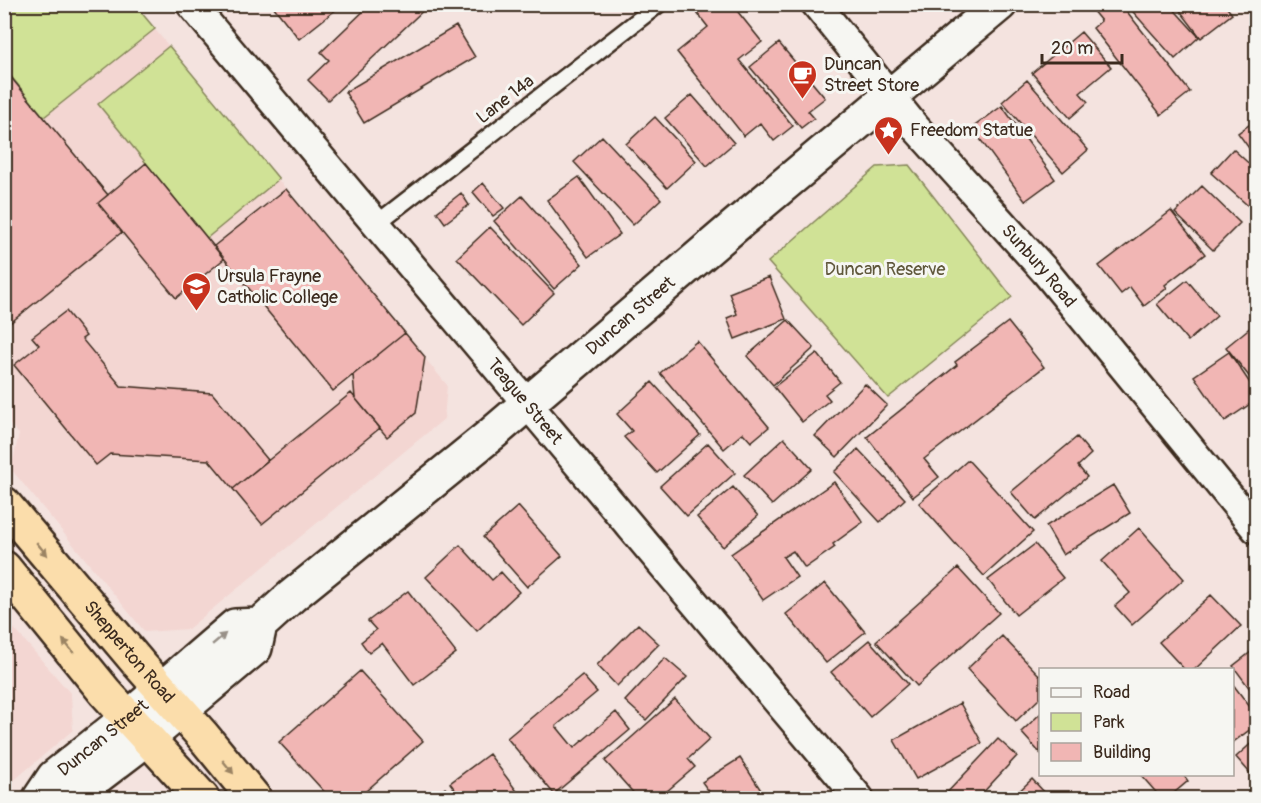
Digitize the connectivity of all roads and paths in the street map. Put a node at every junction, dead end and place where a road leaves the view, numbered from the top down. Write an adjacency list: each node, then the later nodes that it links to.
1 (191, 4): 6 (street, Teague Street)
2 (659, 4): 6 (lane, Lane 14a)
3 (816, 4): 5 (street, Sunbury Road)
4 (1000, 4): 5 (street, Duncan Street)
5 (889, 96): 7 (street, Duncan Street); 9 (street, Sunbury Road)
6 (376, 224): 7 (street, Teague Street)
7 (527, 403): 11 (street, Duncan Street); 17 (street, Teague Street)
8 (4, 504): 11 (highway, Shepperton Road, one-way to 11)
9 (1257, 529)
10 (4, 568): 12 (highway, one-way to 10)
11 (171, 699): 12 (street, Duncan Street); 16 (highway, Shepperton Road, one-way to 16)
12 (139, 728): 13 (street, Duncan Street); 14 (street, Duncan Street); 15 (highway)
13 (40, 798)
14 (67, 798)
15 (202, 798)
16 (254, 798)
17 (859, 798)

